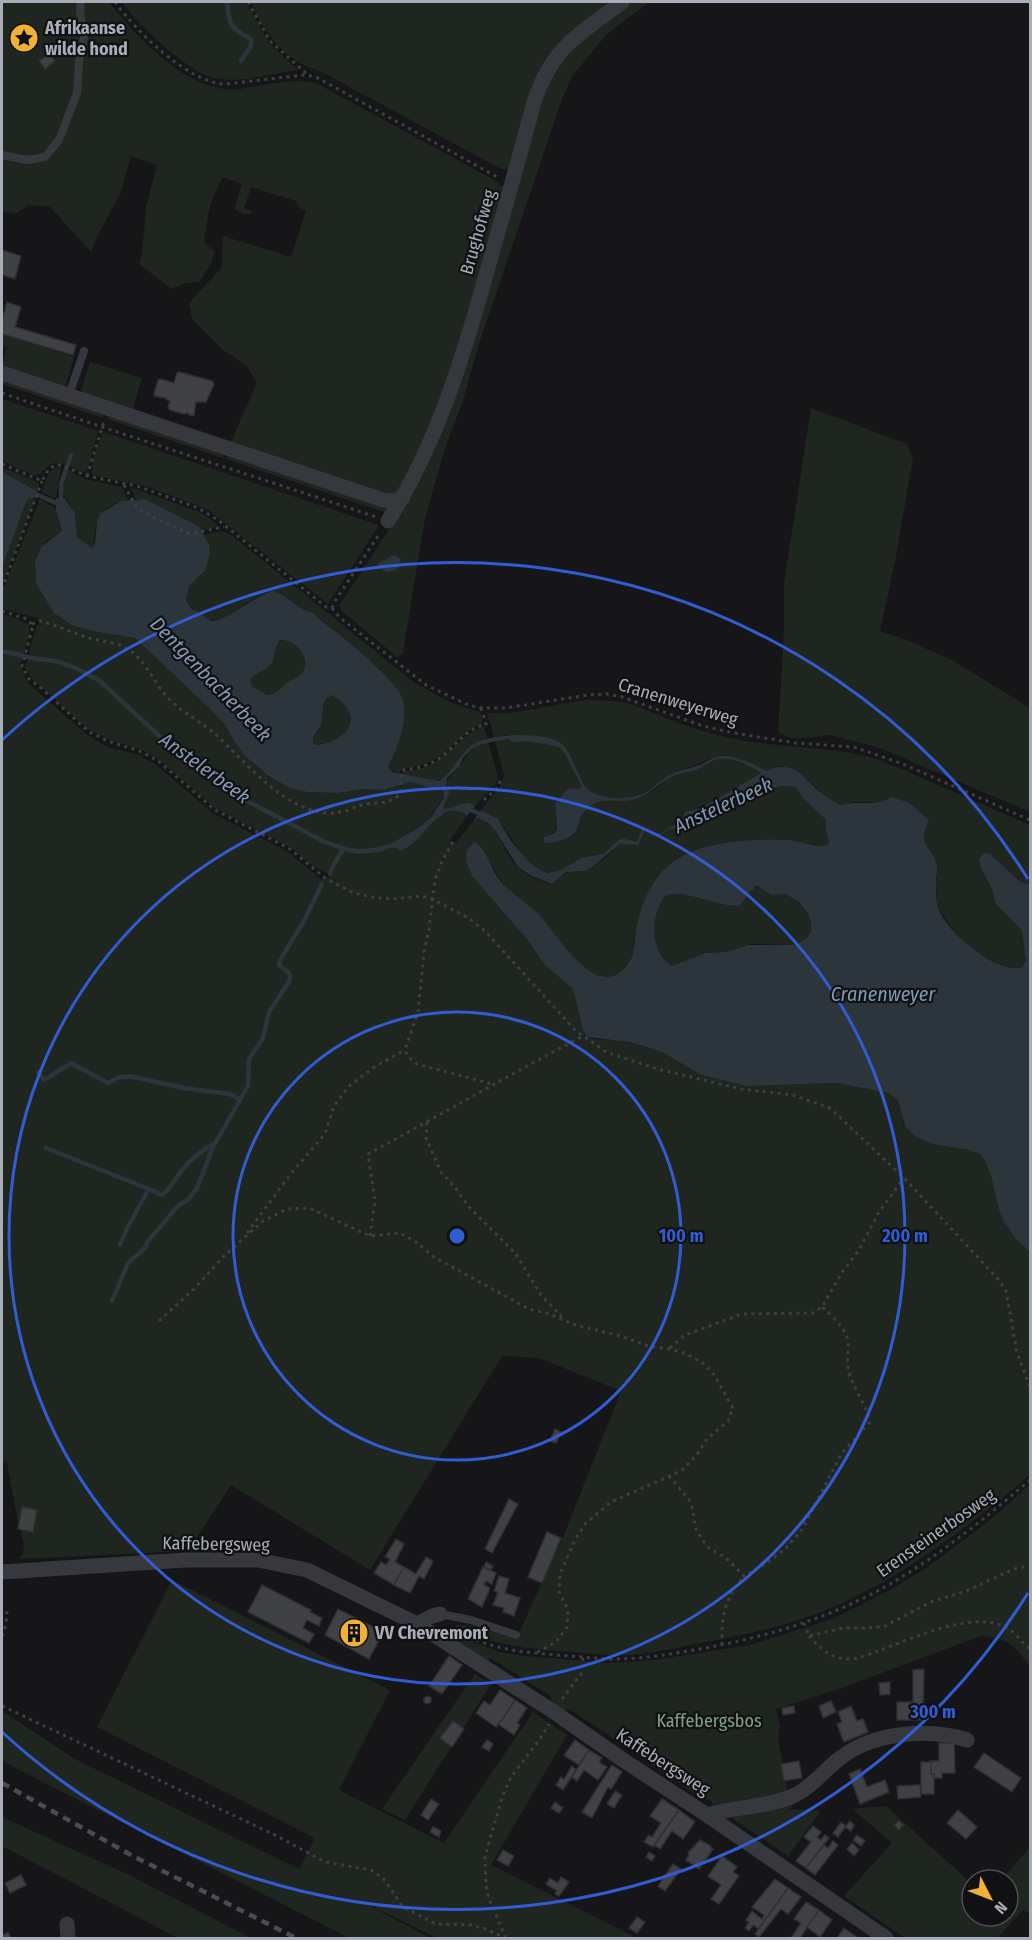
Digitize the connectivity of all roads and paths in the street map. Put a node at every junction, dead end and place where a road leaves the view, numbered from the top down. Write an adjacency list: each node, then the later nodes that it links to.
1 (81, 2): 6 (lane)
2 (115, 2): 5 (path)
3 (248, 2): 5 (path)
4 (622, 2): 7 (street, Brughofweg)
5 (308, 75): 7 (path)
6 (2, 155)
7 (511, 185): 17 (street, Brughofweg)
8 (84, 351): 11 (lane)
9 (2, 373): 11 (street)
10 (2, 393): 18 (path)
11 (69, 395): 17 (street)
12 (98, 439): 14 (path)
13 (2, 464): 15 (path)
14 (87, 476): 15 (path, Cranenweyerweg); 16 (path, Cranenweyerweg)
15 (42, 481): 20 (path)
16 (124, 485): 19 (path, Cranenweyerweg); 19 (path)
17 (403, 497): 18 (street, Brughofweg)
18 (388, 521): 21 (path)
19 (225, 527): 21 (path, Cranenweyerweg)
20 (2, 589)
21 (332, 608): 24 (path, Cranenweyerweg)
22 (2, 610): 23 (path)
23 (32, 624): 24 (path); 29 (path)
24 (481, 708): 27 (path, Cranenweyerweg)
25 (501, 777): 26 (path)
26 (484, 800)
27 (1030, 820)
28 (453, 842): 29 (path)
29 (432, 899): 30 (path); 31 (path)
30 (583, 1036): 32 (path); 34 (path)
31 (405, 1050): 32 (path); 36 (path)
32 (493, 1084): 33 (path)
33 (427, 1122): 35 (path); 39 (path)
34 (904, 1178): 37 (path); 41 (path)
35 (370, 1236): 36 (path); 39 (path)
36 (243, 1238): 38 (path)
37 (822, 1307): 40 (path); 46 (path)
38 (159, 1321)
39 (566, 1321): 40 (path)
40 (670, 1349): 42 (path)
41 (1030, 1387)
42 (669, 1476): 46 (path); 56 (path)
43 (1030, 1480): 49 (path, Erensteinerbosweg)
44 (1030, 1566): 53 (path)
45 (2, 1572): 50 (street, Kaffebergsweg)
46 (744, 1575): 54 (path)
47 (7, 1610): 52 (path)
48 (440, 1614): 50 (street); 51 (lane); 56 (path, Erensteinerbosweg)
49 (804, 1623): 53 (path); 54 (path, Erensteinerbosweg)
50 (417, 1624): 59 (street, Kaffebergsweg)
51 (516, 1635)
52 (2, 1636)
53 (809, 1636): 55 (path)
54 (722, 1645): 57 (path, Erensteinerbosweg)
55 (1030, 1649)
56 (534, 1654): 57 (path, Erensteinerbosweg)
57 (583, 1657): 59 (path)
58 (2, 1706): 62 (path)
59 (554, 1712): 61 (street, Kaffebergsweg); 62 (path)
60 (968, 1740): 61 (street, Kaffebergsweg)
61 (707, 1815): 63 (street, Kaffebergsweg)
62 (506, 1938)
63 (886, 1938)

